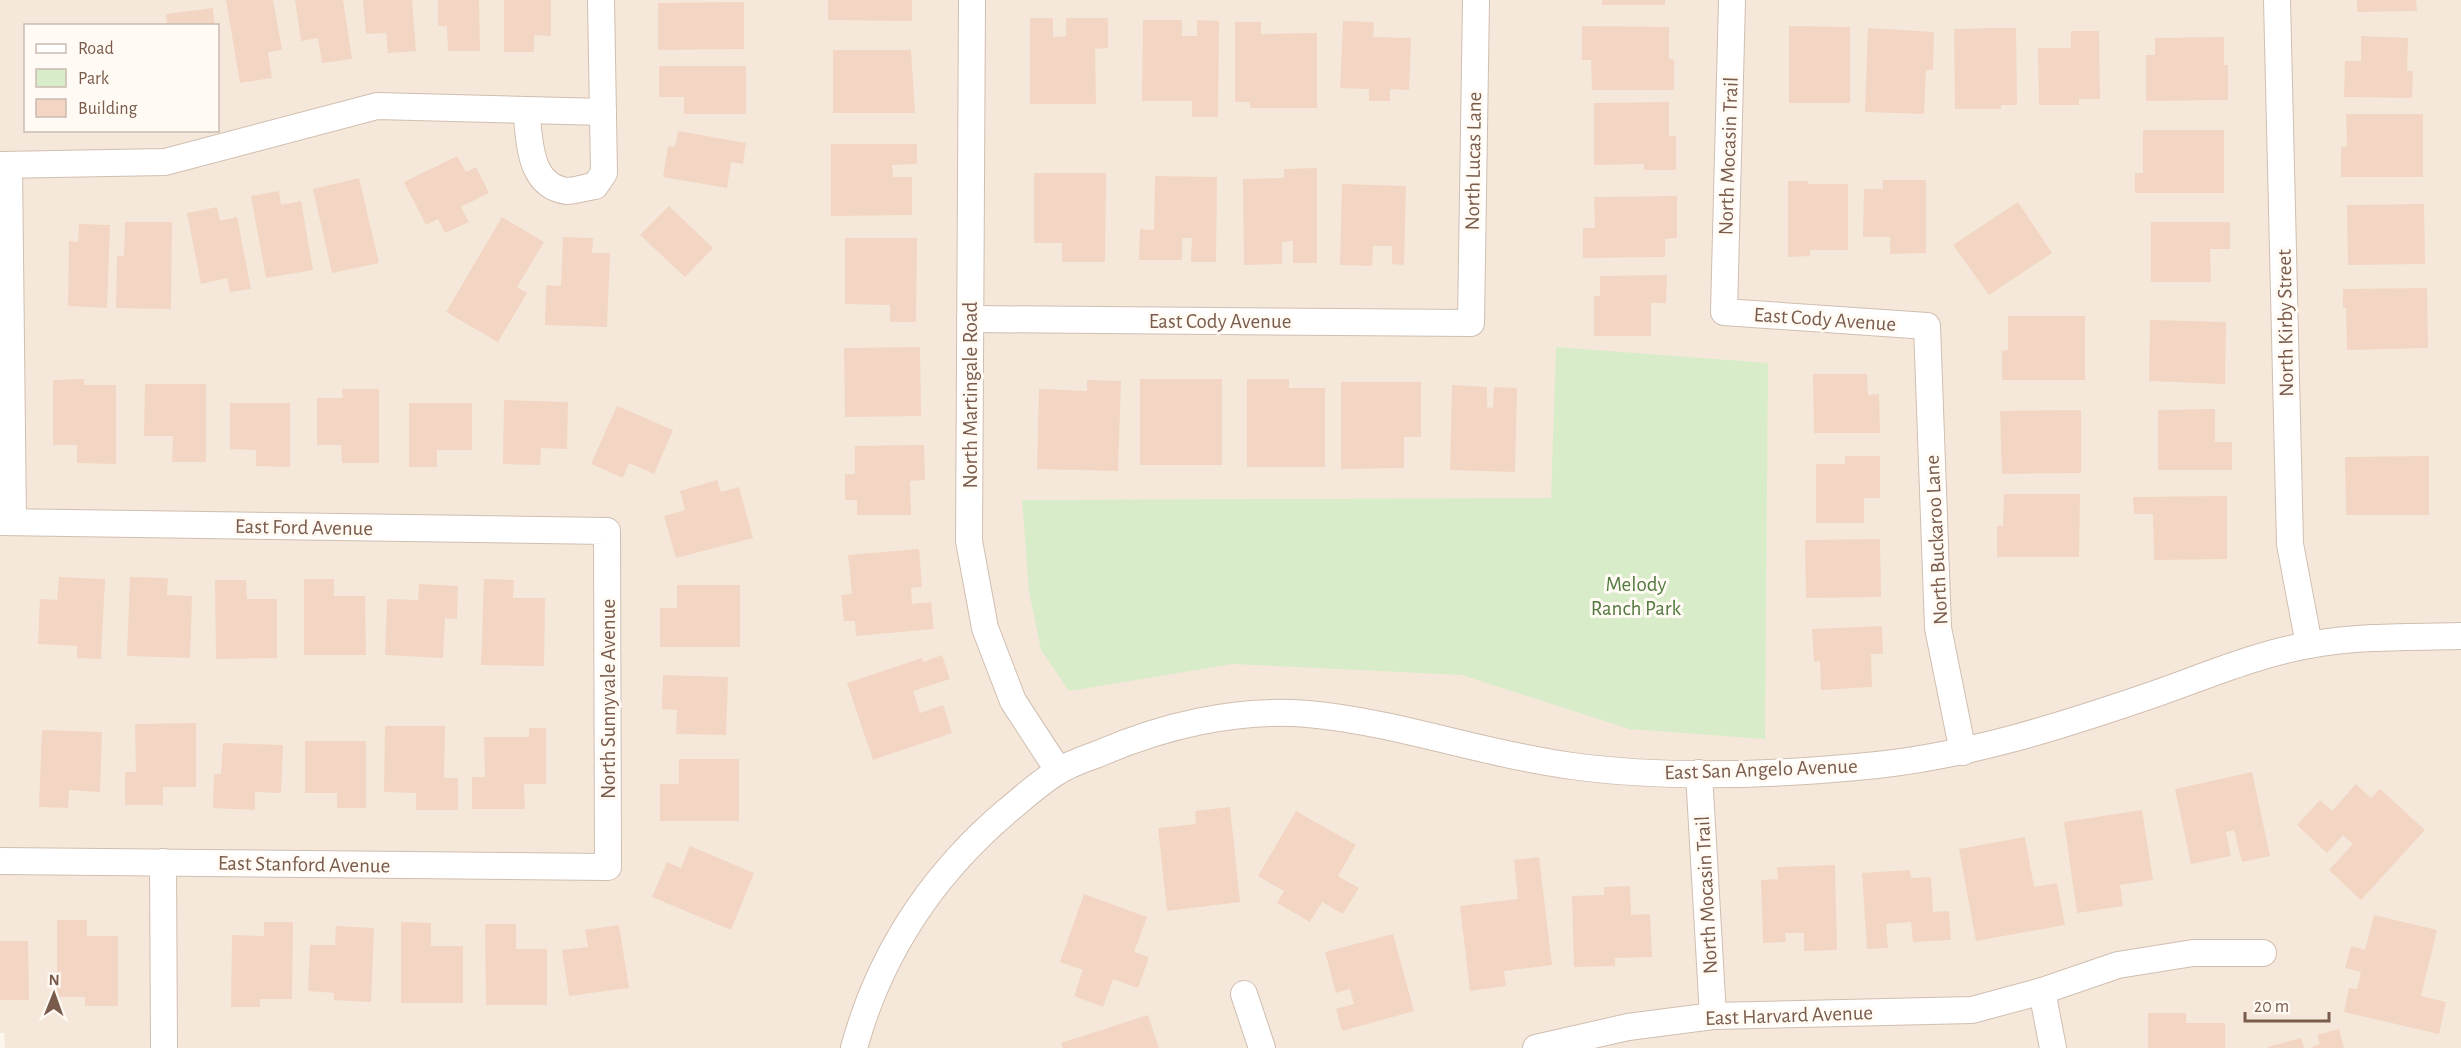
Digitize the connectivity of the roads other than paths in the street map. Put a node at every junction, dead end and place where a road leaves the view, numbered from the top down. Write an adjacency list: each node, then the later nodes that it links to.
1 (601, 0): 7 (street)
2 (972, 0): 10 (street, North Martingale Road)
3 (1476, 0): 11 (street, North Lucas Lane)
4 (1732, 0): 9 (street, North Mocasin Trail)
5 (2277, 0): 16 (street, North Kirby Street)
6 (526, 110): 7 (street); 7 (street); 8 (street)
7 (603, 112)
8 (5, 166): 13 (street)
9 (1724, 312): 12 (street, East Cody Avenue)
10 (970, 319): 11 (street, East Cody Avenue); 18 (street, North Martingale Road)
11 (1471, 323)
12 (1927, 326): 17 (street, North Buckaroo Lane)
13 (6, 522): 14 (street, East Ford Avenue)
14 (607, 531): 22 (street, North Sunnyvale Avenue)
15 (2461, 636): 16 (street, East San Angelo Avenue)
16 (2309, 645): 17 (street, East San Angelo Avenue)
17 (1963, 752): 19 (street, East San Angelo Avenue)
18 (1058, 770): 19 (street, East San Angelo Avenue); 28 (street, East San Angelo Avenue)
19 (1699, 773): 26 (street, North Mocasin Trail)
20 (0, 861): 21 (street, East Stanford Avenue)
21 (163, 862): 22 (street, East Stanford Avenue); 27 (street)
22 (608, 867)
23 (2263, 953): 24 (street, East Harvard Avenue)
24 (2042, 991): 26 (street, East Harvard Avenue); 31 (street)
25 (1244, 994): 29 (street)
26 (1713, 1016): 30 (street, East Harvard Avenue)
27 (164, 1048)
28 (854, 1048)
29 (1262, 1048)
30 (1536, 1048)
31 (2053, 1048)

